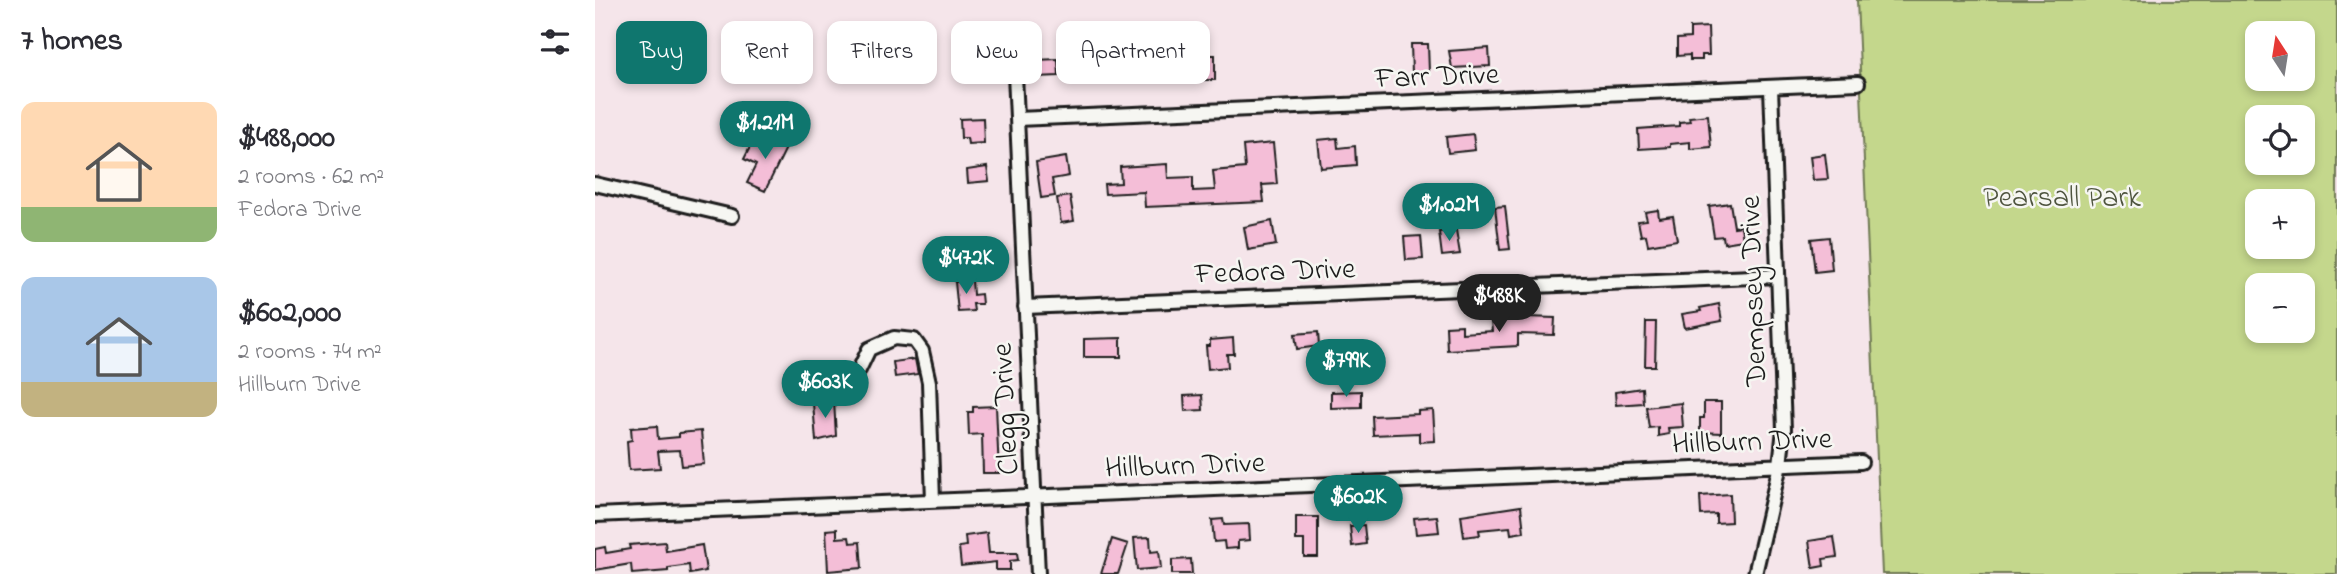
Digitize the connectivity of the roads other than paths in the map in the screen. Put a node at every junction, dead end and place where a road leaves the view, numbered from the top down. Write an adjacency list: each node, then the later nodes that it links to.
1 (1858, 83): 3 (street, Farr Drive)
2 (1015, 84): 4 (street, Clegg Drive)
3 (1771, 88): 4 (street, Farr Drive); 7 (street, Dempsey Drive)
4 (1017, 119): 8 (street, Clegg Drive)
5 (595, 184): 6 (street)
6 (731, 216)
7 (1778, 276): 8 (street, Fedora Drive); 11 (street, Dempsey Drive)
8 (1025, 307): 12 (street, Clegg Drive)
9 (859, 370): 13 (street)
10 (1861, 463): 11 (street, Hillburn Drive)
11 (1780, 465): 12 (street, Hillburn Drive); 16 (street, Dempsey Drive)
12 (1035, 496): 13 (street, Hillburn Drive); 15 (street, Clegg Drive)
13 (933, 500): 14 (street, Hillburn Drive)
14 (595, 515)
15 (1038, 574)
16 (1755, 574)

